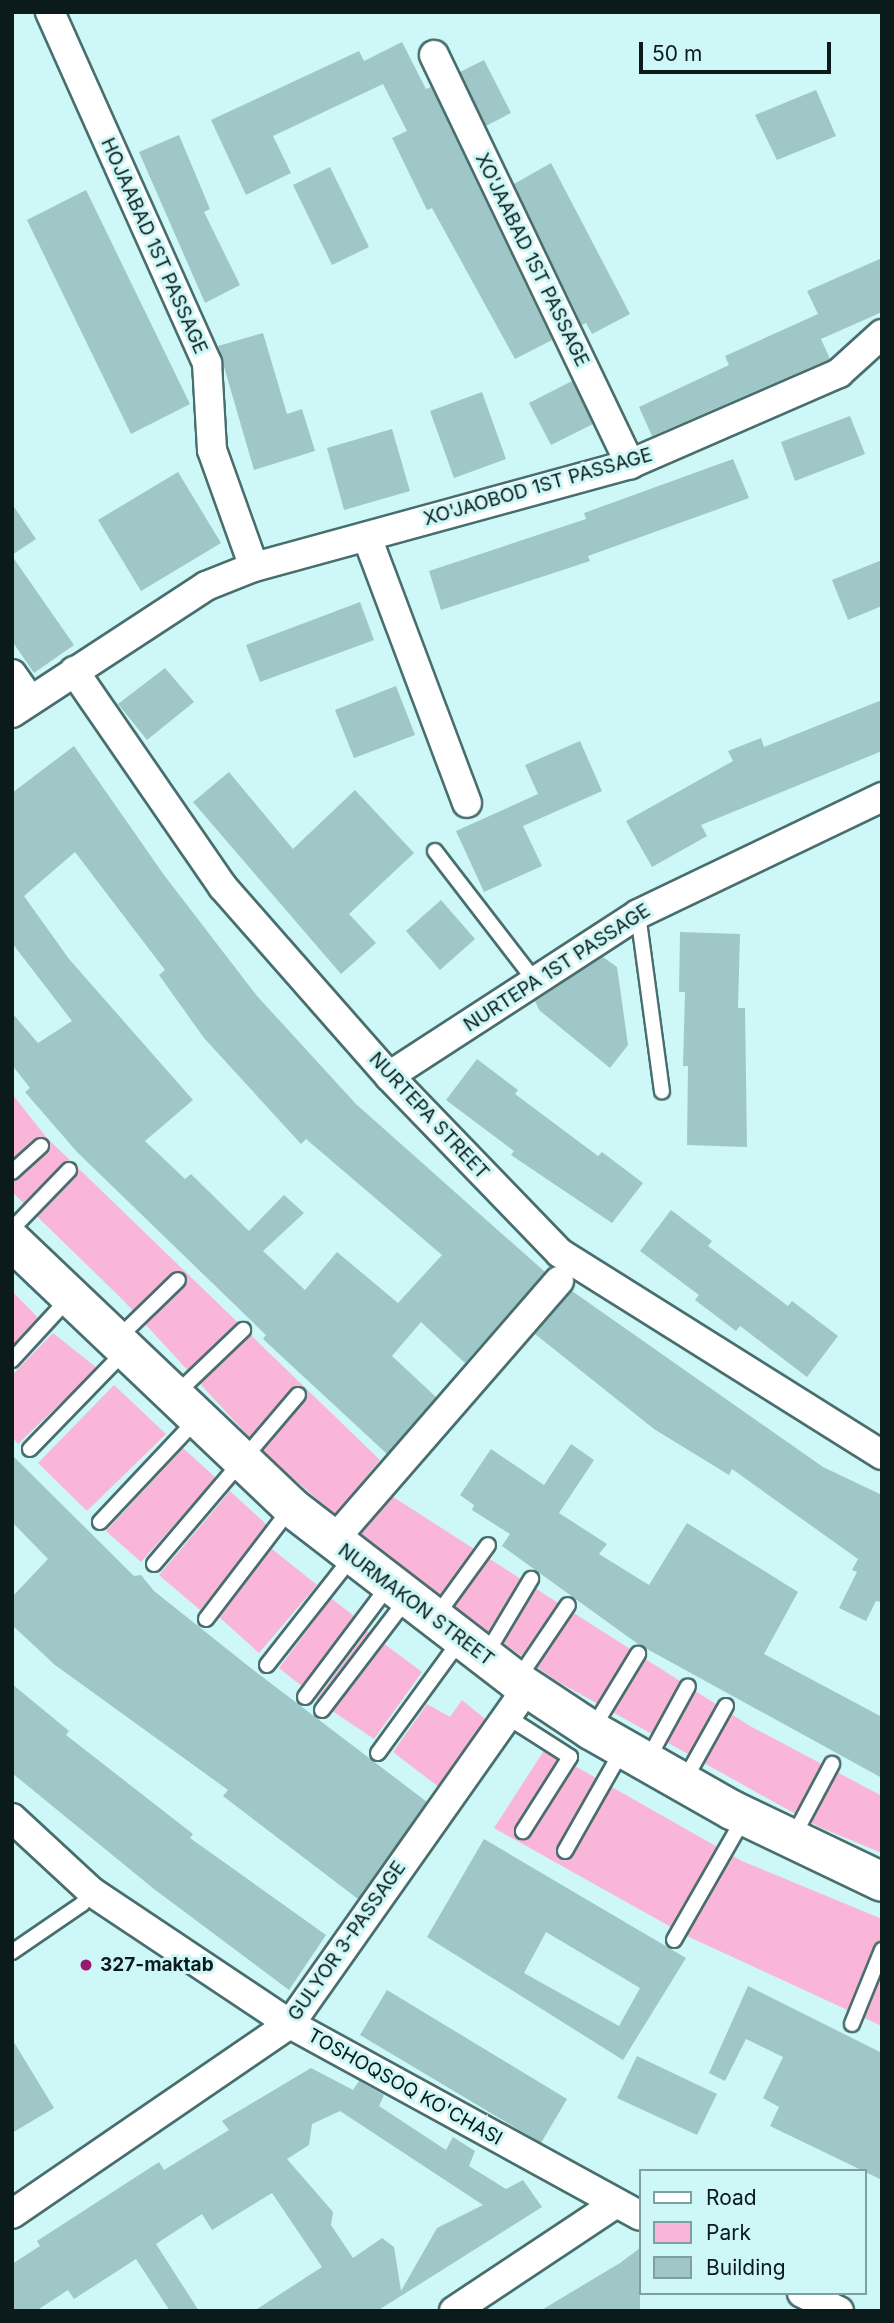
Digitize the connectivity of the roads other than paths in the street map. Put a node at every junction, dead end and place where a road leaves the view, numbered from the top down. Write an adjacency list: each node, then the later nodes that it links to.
1 (50, 12): 6 (street, HOJAABAD 1ST PASSAGE)
2 (434, 55): 4 (street, XO'JAАBАD 1ST PASSAGE)
3 (882, 334): 4 (street, XO'JAOBOD 1ST PASSAGE)
4 (630, 464): 5 (street, XO'JAOBOD 1ST PASSAGE)
5 (367, 537): 6 (street, XO'JAOBOD 1ST PASSAGE); 11 (street)
6 (254, 567): 7 (street)
7 (74, 671): 9 (street); 15 (street, NURTEPA STREET)
8 (12, 674): 9 (street)
9 (21, 706)
10 (882, 797): 13 (street, NURTEPA 1ST PASSAGE)
11 (467, 803)
12 (435, 851): 14 (lane)
13 (638, 914): 14 (street, NURTEPA 1ST PASSAGE); 16 (lane)
14 (535, 981): 15 (street, NURTEPA 1ST PASSAGE)
15 (389, 1076): 30 (street, NURTEPA STREET)
16 (662, 1091)
17 (41, 1146): 19 (lane)
18 (69, 1170): 20 (lane)
19 (12, 1172)
20 (14, 1244): 23 (street, NURMAKON STREET)
21 (178, 1280): 25 (lane)
22 (559, 1281): 35 (street)
23 (69, 1297): 25 (street, NURMAKON STREET); 26 (lane)
24 (243, 1330): 28 (lane)
25 (120, 1346): 28 (street, NURMAKON STREET); 29 (lane)
26 (12, 1360)
27 (298, 1395): 31 (lane)
28 (185, 1408): 31 (street, NURMAKON STREET); 33 (lane)
29 (30, 1449)
30 (882, 1455)
31 (239, 1458): 32 (street, NURMAKON STREET); 36 (lane)
32 (291, 1507): 35 (street, NURMAKON STREET); 39 (lane)
33 (100, 1522)
34 (488, 1545): 40 (lane)
35 (342, 1549): 40 (street, NURMAKON STREET); 42 (lane)
36 (154, 1564)
37 (531, 1579): 40 (lane)
38 (568, 1605): 44 (lane)
39 (206, 1619)
40 (435, 1620): 44 (street, NURMAKON STREET); 45 (lane); 47 (lane); 49 (lane)
41 (638, 1654): 48 (lane)
42 (267, 1665)
43 (688, 1686): 48 (lane)
44 (517, 1695): 48 (street, NURMAKON STREET); 54 (lane); 62 (street, GULYOR 3-PASSAGE)
45 (305, 1698)
46 (726, 1706): 51 (lane)
47 (322, 1710)
48 (620, 1747): 51 (street, NURMAKON STREET); 56 (lane)
49 (379, 1753)
50 (832, 1764): 55 (lane)
51 (683, 1783): 52 (street, NURMAKON STREET)
52 (745, 1816): 55 (street, NURMAKON STREET); 59 (lane)
53 (12, 1818): 58 (street, TOSHOQSOQ KO'CHASI)
54 (523, 1831)
55 (791, 1840): 57 (street, NURMAKON STREET)
56 (565, 1851)
57 (880, 1877)
58 (92, 1892): 61 (lane); 62 (street, TOSHOQSOQ KO'CHASI)
59 (674, 1940)
60 (882, 1950): 63 (lane)
61 (12, 1952)
62 (290, 2024): 64 (street, TOSHOQSOQ KO'CHASI); 65 (street, GULYOR 3-PASSAGE)
63 (852, 2024)
64 (615, 2204): 66 (street, TOSHOQSOQ KO'CHASI); 68 (street)
65 (12, 2214)
66 (638, 2215)
67 (806, 2295): 69 (street)
68 (454, 2311)
69 (839, 2311)

